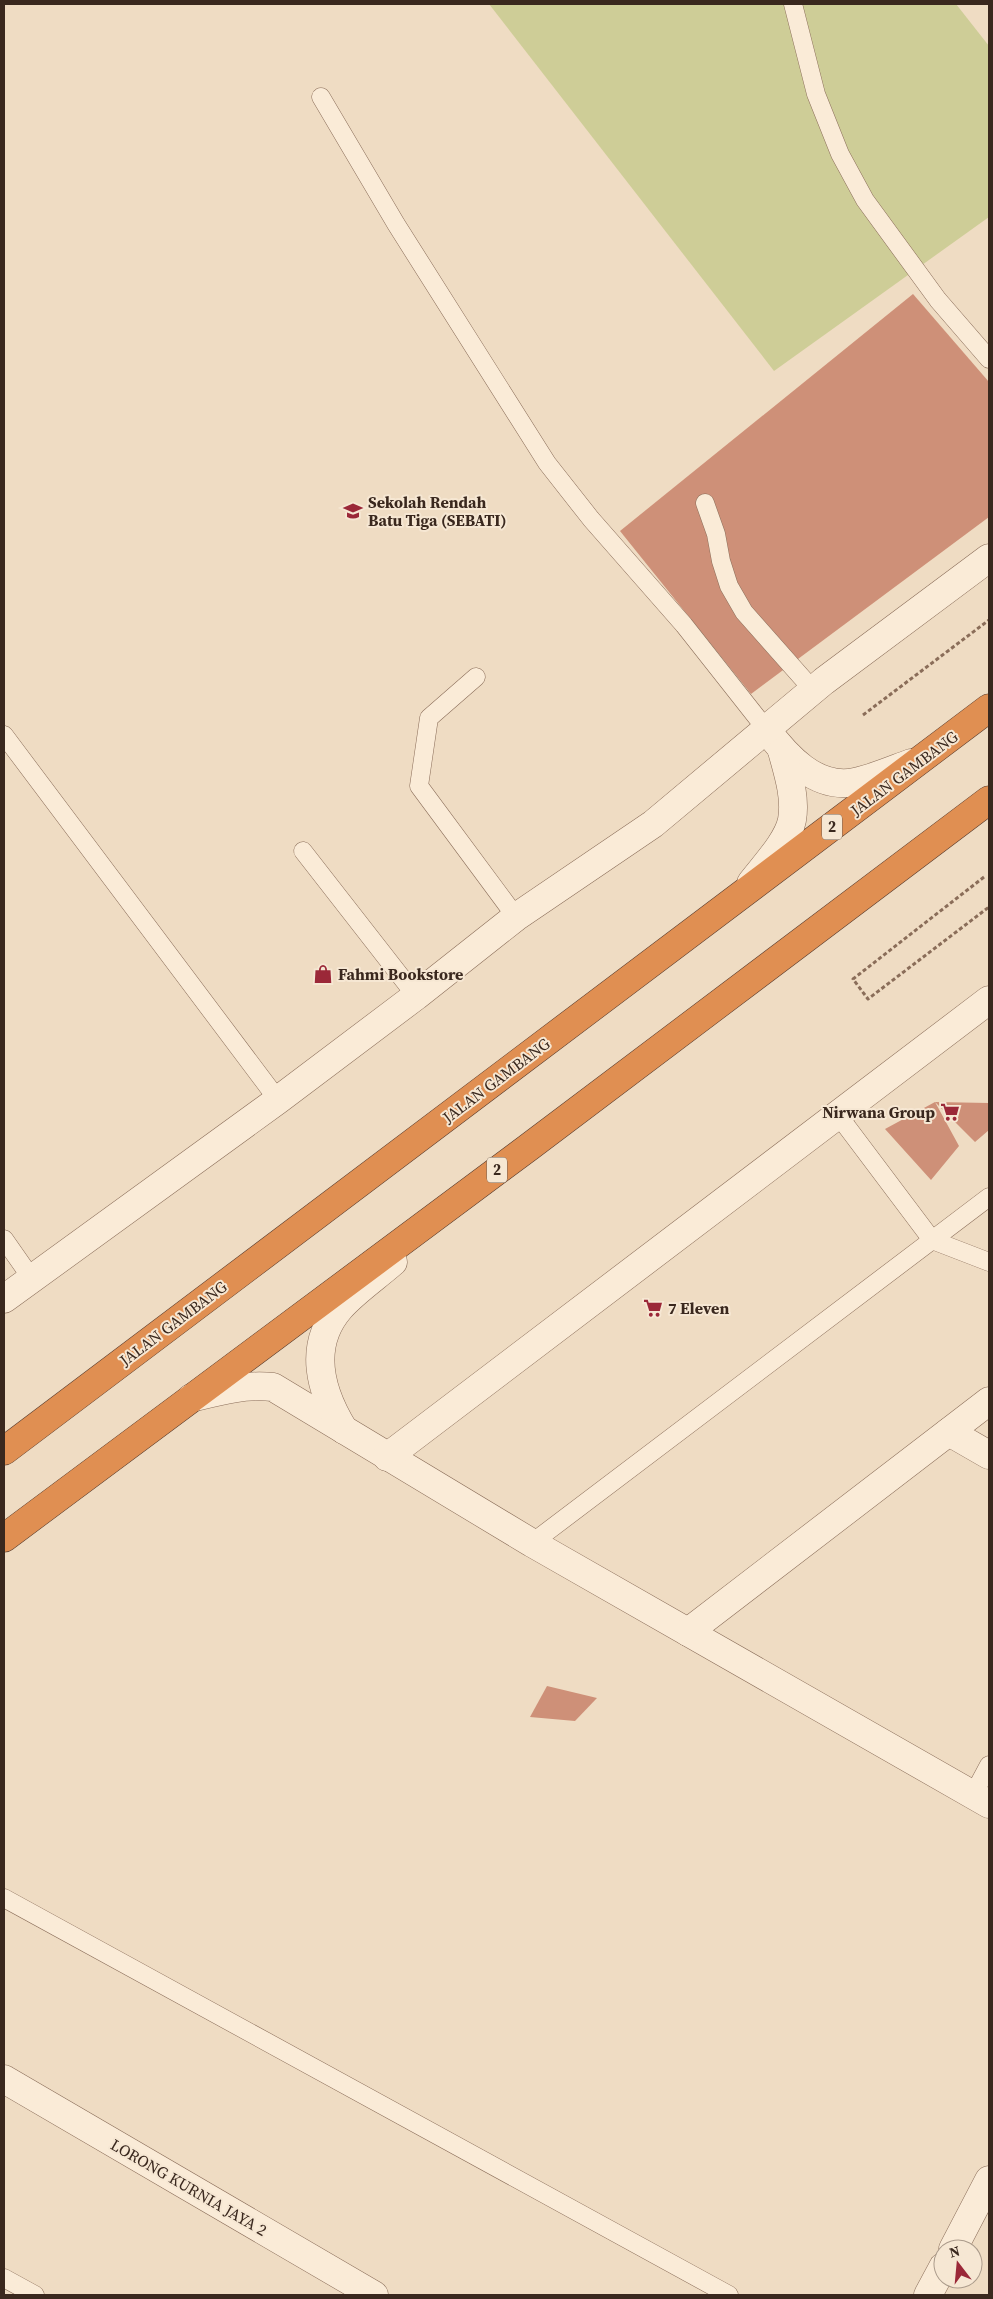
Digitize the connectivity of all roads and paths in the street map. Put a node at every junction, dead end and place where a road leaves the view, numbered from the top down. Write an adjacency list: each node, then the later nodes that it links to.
1 (792, 4): 3 (lane)
2 (321, 97): 11 (lane)
3 (989, 359)
4 (705, 504): 8 (lane)
5 (989, 558): 8 (street)
6 (989, 620): 10 (path)
7 (476, 677): 20 (lane)
8 (813, 690): 11 (street)
9 (989, 708): 14 (highway, JALAN GAMBANG / 2)
10 (862, 715)
11 (766, 729): 13 (street); 20 (street)
12 (4, 735): 23 (lane)
13 (782, 750): 14 (street); 18 (street)
14 (922, 759): 18 (highway, JALAN GAMBANG / 2)
15 (989, 800): 25 (highway, 2)
16 (303, 851): 21 (lane)
17 (984, 877): 19 (path)
18 (742, 895): 36 (highway, JALAN GAMBANG / 2)
19 (989, 907)
20 (516, 917): 21 (street)
21 (416, 996): 23 (street)
22 (989, 1000): 24 (street)
23 (278, 1100): 30 (street)
24 (838, 1115): 28 (lane); 38 (street)
25 (529, 1146): 32 (highway, 2); 34 (street)
26 (989, 1197): 28 (lane)
27 (4, 1239): 30 (lane)
28 (932, 1240): 29 (lane); 40 (lane)
29 (989, 1262)
30 (32, 1279): 31 (street)
31 (4, 1299)
32 (189, 1399): 34 (street); 39 (highway, 2)
33 (989, 1401): 35 (street)
34 (344, 1431): 38 (street)
35 (949, 1432): 37 (street); 41 (street)
36 (4, 1451)
37 (989, 1455)
38 (387, 1456): 40 (street)
39 (4, 1538)
40 (532, 1543): 41 (street)
41 (688, 1632): 43 (street)
42 (989, 1765): 43 (lane)
43 (981, 1800)
44 (4, 1898): 51 (lane)
45 (4, 2079): 50 (street, LORONG KURNIA JAYA 2)
46 (989, 2180): 47 (street)
47 (958, 2239)
48 (4, 2278): 49 (lane)
49 (36, 2295)
50 (374, 2295)
51 (730, 2295)

